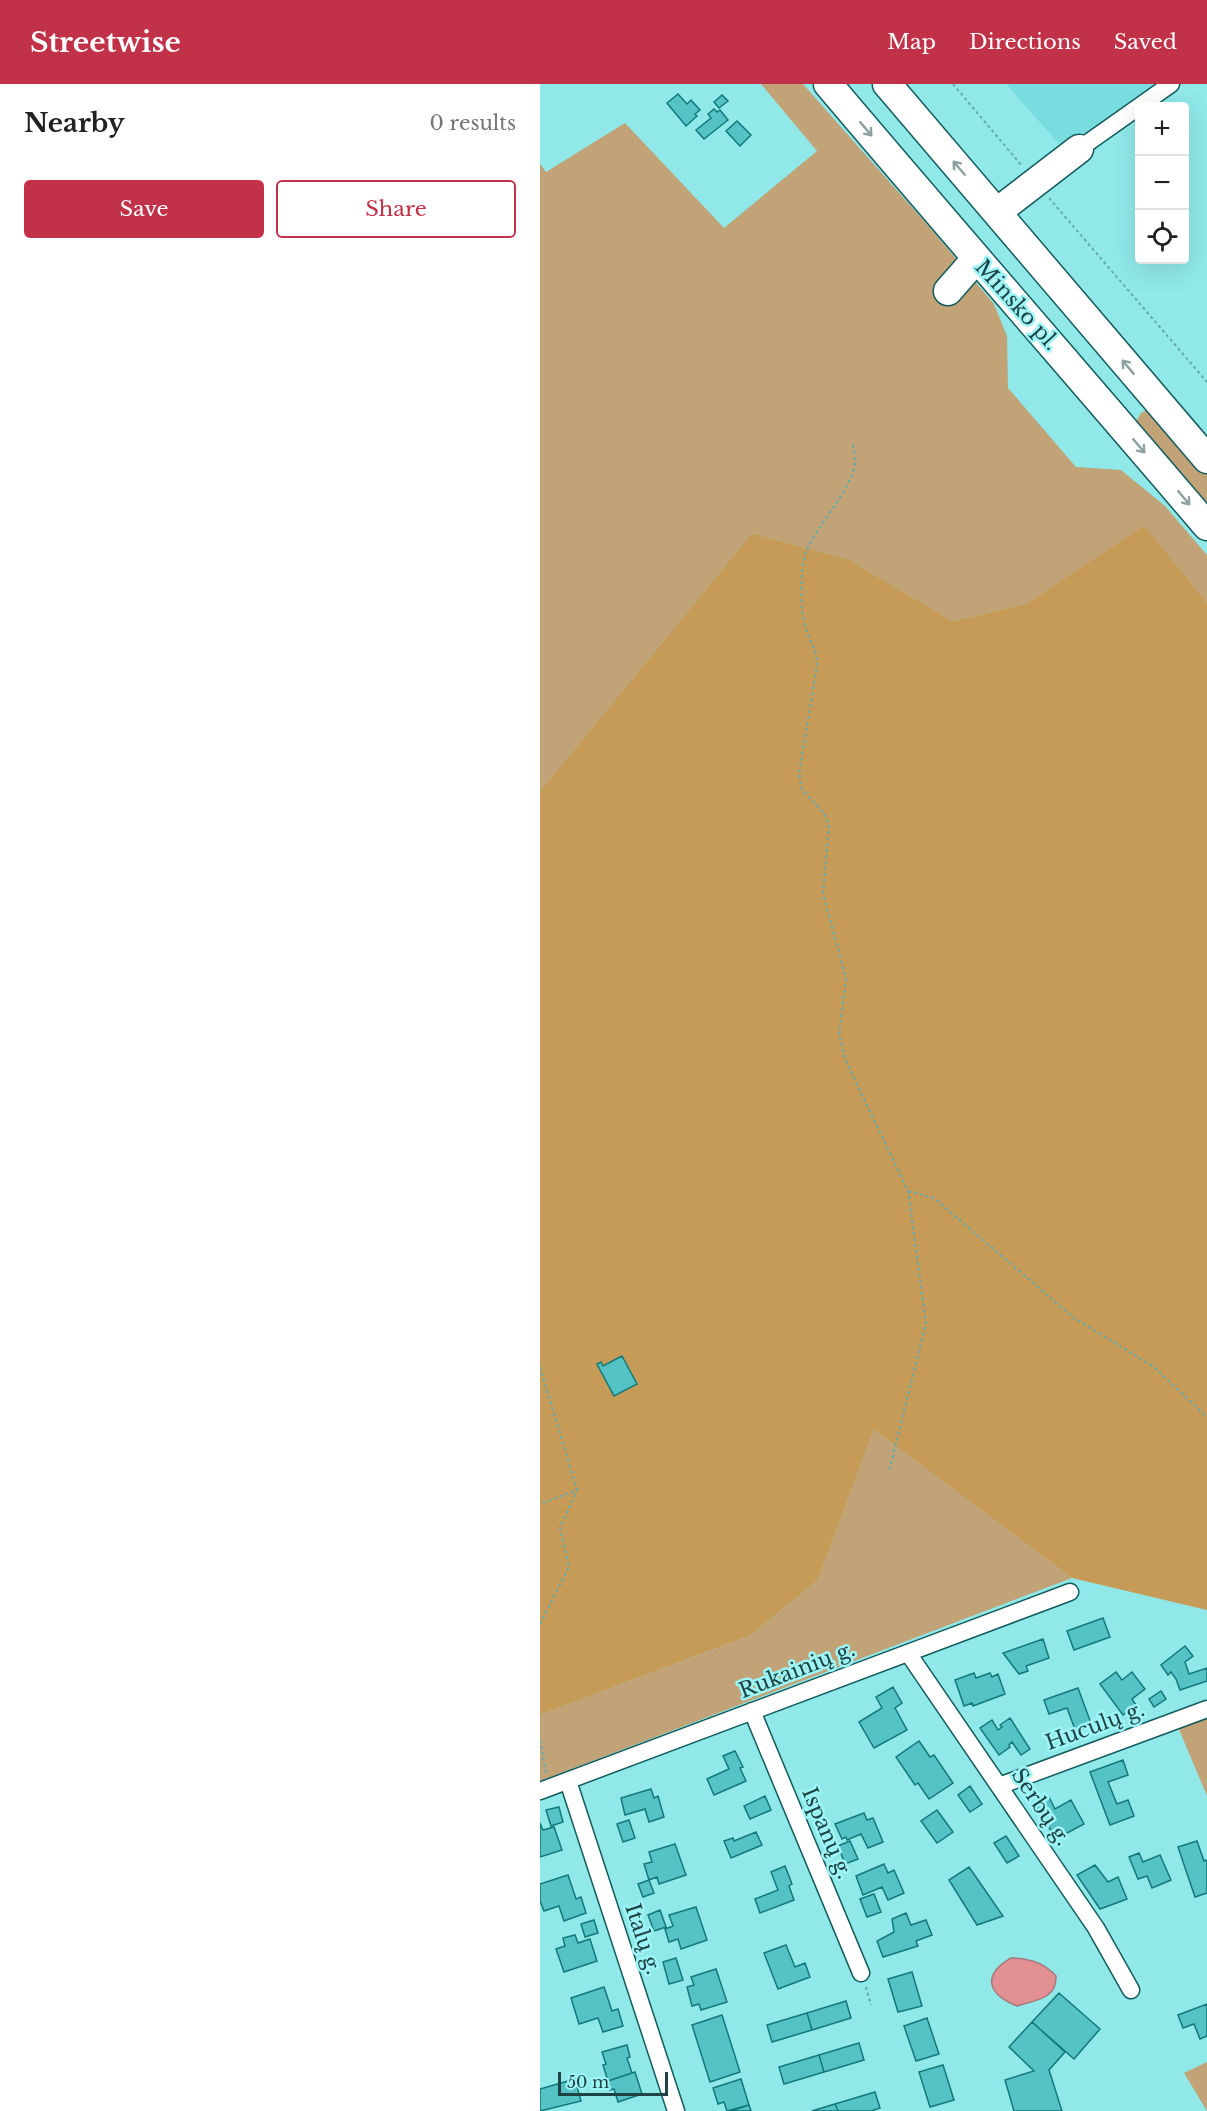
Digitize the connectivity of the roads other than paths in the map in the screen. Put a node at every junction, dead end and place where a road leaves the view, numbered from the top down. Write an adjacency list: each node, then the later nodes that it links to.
1 (828, 84): 6 (highway, Minsko pl., one-way to 6)
2 (887, 84): 5 (highway, Minsko pl., one-way to 2)
3 (1171, 84): 4 (street)
4 (1079, 149): 5 (highway)
5 (997, 212): 9 (highway, Minsko pl., one-way to 5)
6 (976, 259): 7 (highway, Minsko pl.); 8 (highway)
7 (1006, 290): 9 (highway); 11 (highway, Minsko pl., one-way to 11)
8 (948, 291)
9 (1151, 394): 10 (highway, Minsko pl.)
10 (1207, 459)
11 (1207, 526)
12 (1070, 1592): 13 (street, Rukainių g.)
13 (908, 1653): 15 (street, Rukainių g.); 17 (street, Serbų g.)
14 (1207, 1709): 17 (street, Huculų g.)
15 (752, 1711): 16 (street, Rukainių g.); 19 (street, Ispanų g.)
16 (568, 1781): 18 (street, Rukainių g.); 21 (street, Italų g.)
17 (999, 1786): 20 (street, Serbų g.)
18 (545, 1789)
19 (861, 1972)
20 (1131, 1990)
21 (676, 2111)

